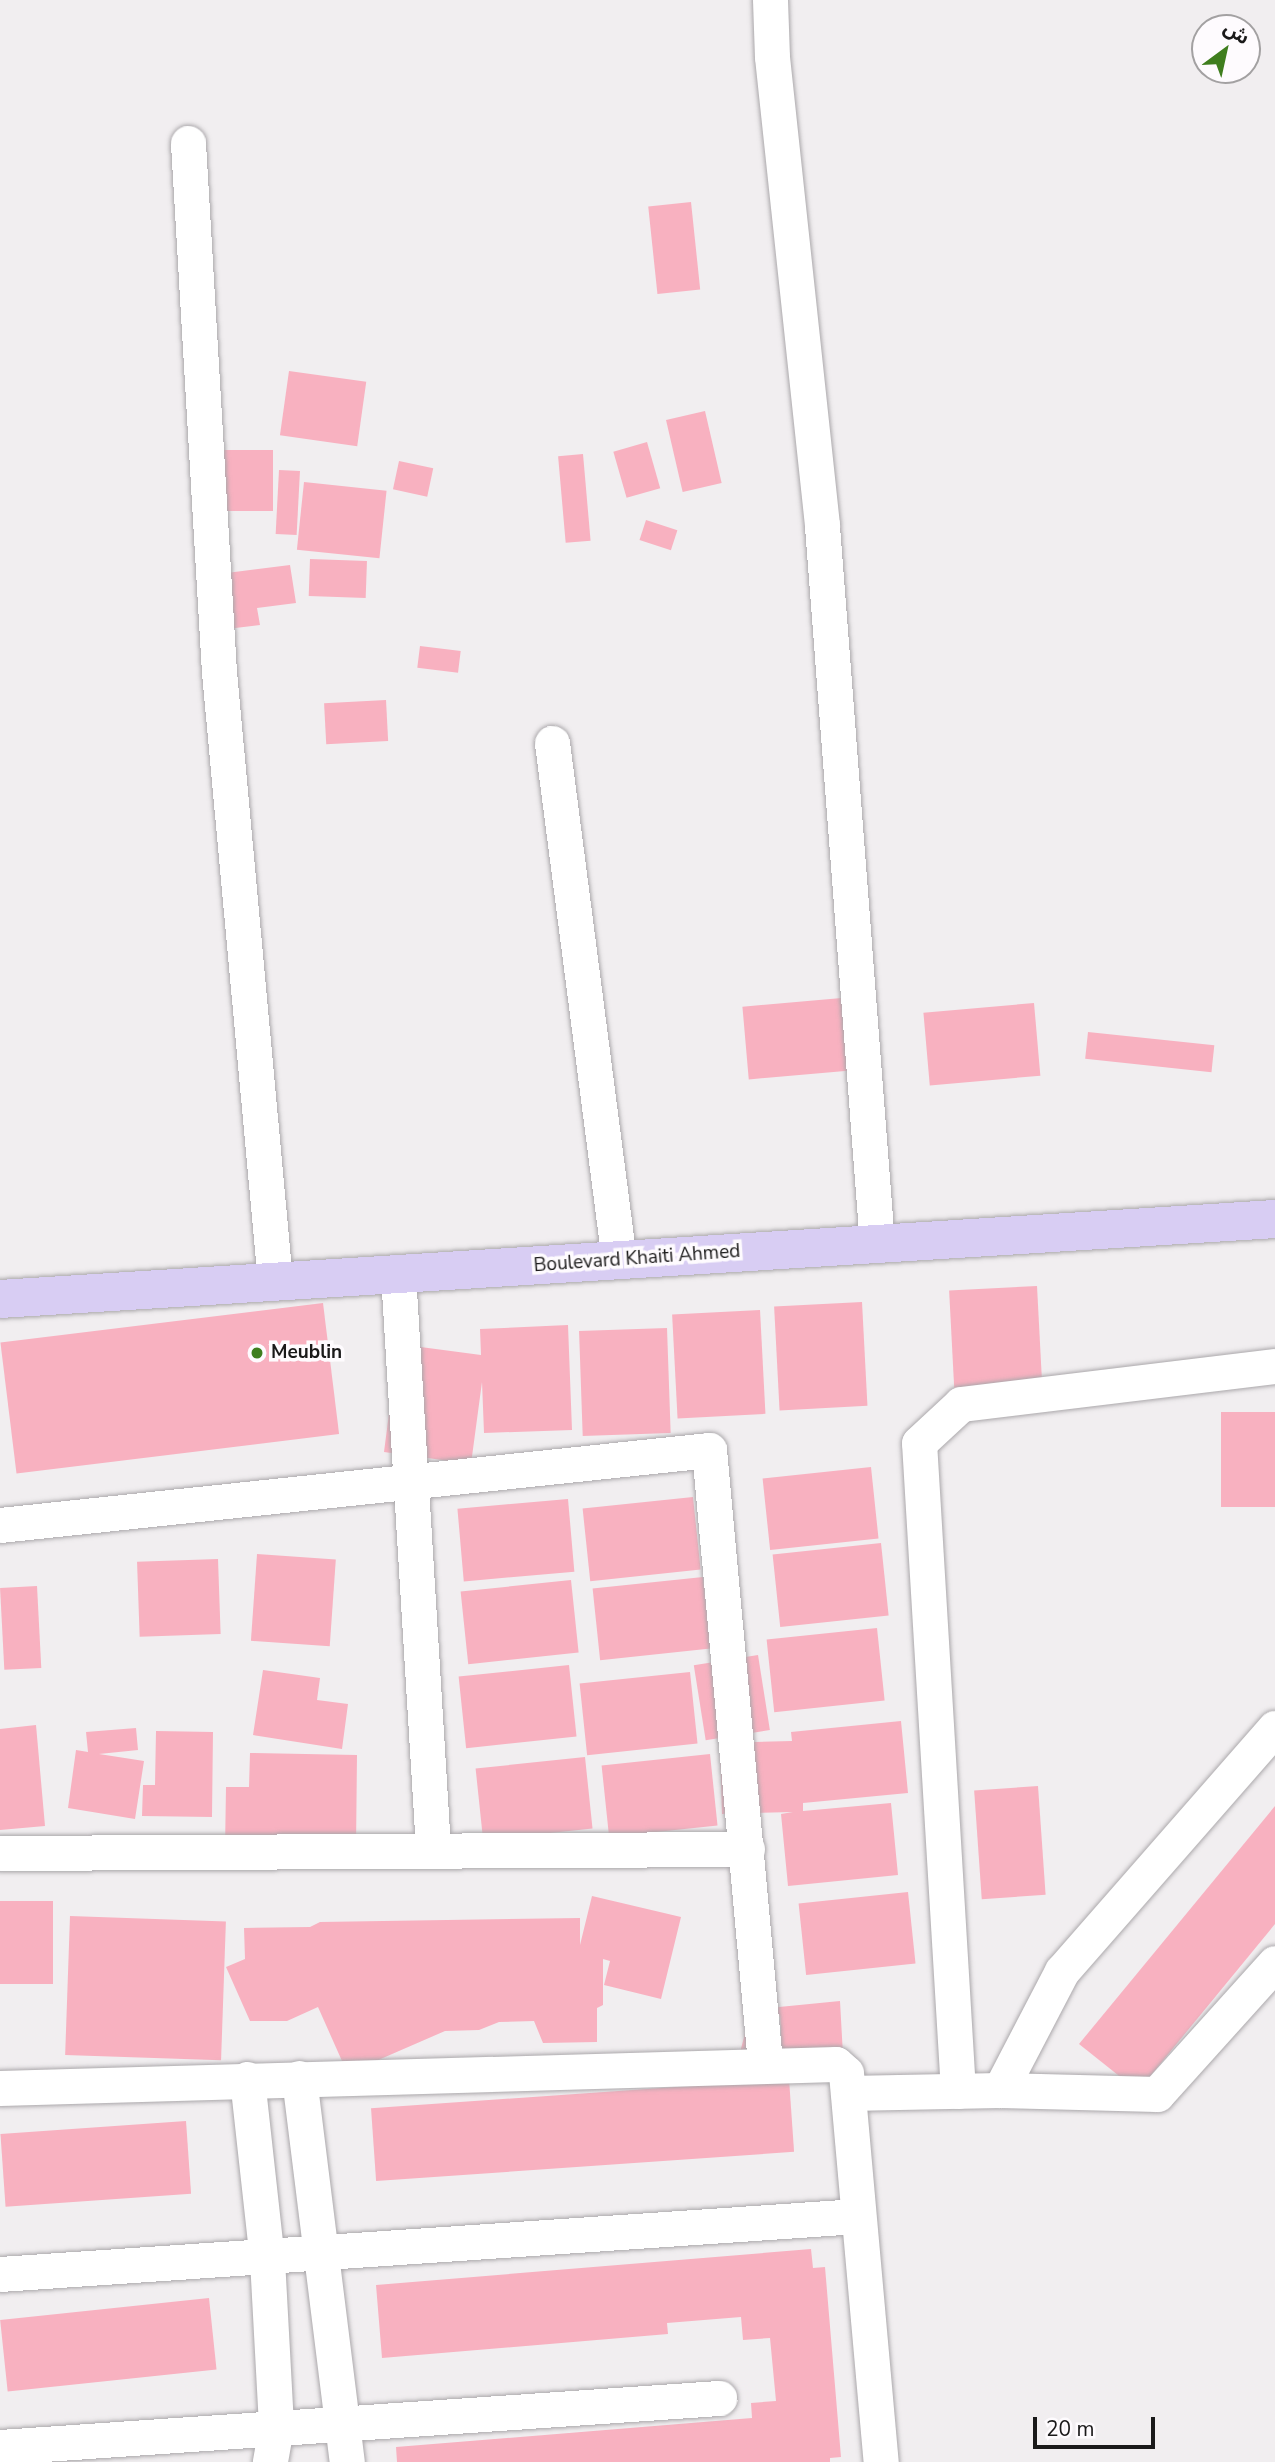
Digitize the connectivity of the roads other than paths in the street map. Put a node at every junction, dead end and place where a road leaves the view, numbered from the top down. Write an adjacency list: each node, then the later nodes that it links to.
1 (770, 0): 5 (street)
2 (188, 143): 8 (street)
3 (552, 743): 6 (street)
4 (1275, 1219): 5 (highway, Boulevard Khaiti Ahmed)
5 (877, 1244): 6 (highway, Boulevard Khaiti Ahmed)
6 (619, 1260): 7 (highway, Boulevard Khaiti Ahmed)
7 (398, 1273): 8 (highway, Boulevard Khaiti Ahmed); 11 (street)
8 (275, 1282): 9 (highway, Boulevard Khaiti Ahmed)
9 (0, 1299)
10 (1275, 1366): 23 (street)
11 (410, 1483): 12 (street); 14 (street); 15 (street)
12 (0, 1525)
13 (1275, 1728): 22 (street)
14 (433, 1848): 15 (street); 16 (street)
15 (747, 1849): 18 (street)
16 (0, 1853)
17 (1275, 1963): 22 (street)
18 (765, 2063): 19 (street); 24 (street)
19 (299, 2078): 20 (street); 26 (street)
20 (247, 2079): 21 (street); 27 (street)
21 (0, 2088)
22 (1000, 2090): 23 (street)
23 (958, 2091): 24 (street)
24 (848, 2094): 25 (street)
25 (859, 2216): 26 (street); 35 (street)
26 (320, 2252): 27 (street); 30 (street)
27 (267, 2259): 28 (street); 31 (street)
28 (0, 2274)
29 (719, 2398): 30 (street)
30 (342, 2425): 31 (street); 34 (street)
31 (276, 2427): 32 (street); 33 (street)
32 (0, 2447)
33 (270, 2462)
34 (347, 2462)
35 (881, 2462)

